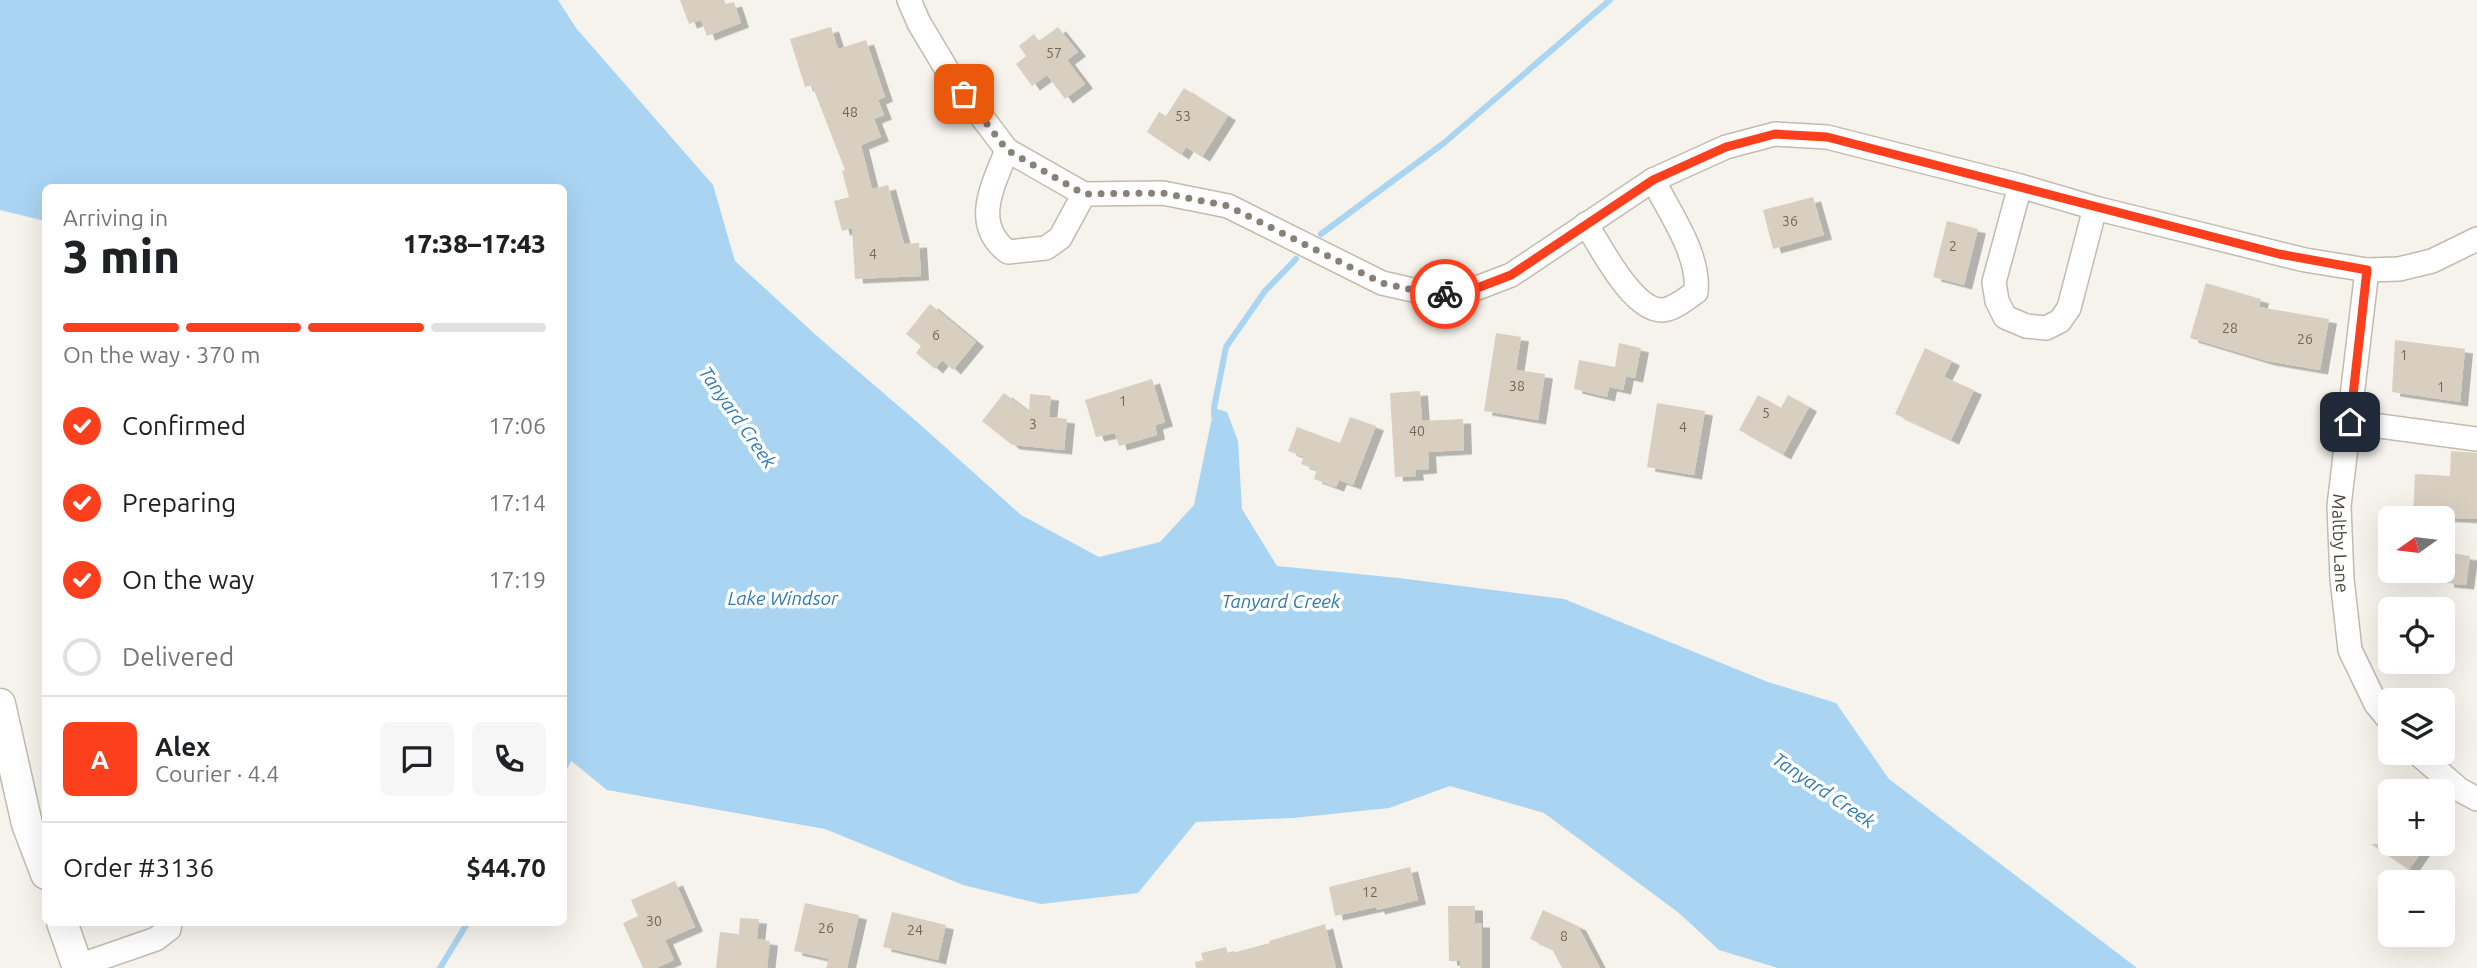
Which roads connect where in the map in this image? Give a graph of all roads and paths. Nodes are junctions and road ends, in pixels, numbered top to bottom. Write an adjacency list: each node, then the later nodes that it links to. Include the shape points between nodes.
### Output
1 (909, 0): 2 (street, via 950,75)
2 (1007, 150): 5 (street); 5 (street, via 987,202 987,218 996,243 1008,252 1046,248 1060,238)
3 (1653, 180): 4 (street, via 1726,147 1775,134 1827,137); 7 (street); 7 (street, via 1694,260 1698,277 1696,292 1680,303 1664,310 1647,307 1635,298)
4 (2020, 186): 6 (street); 6 (street, via 1994,282 2005,317 2026,326 2046,328 2060,321 2069,308)
5 (1084, 194): 7 (street, via 1163,193 1228,206 1382,283 1435,295 1472,290 1511,275)
6 (2095, 208): 9 (street, via 2305,260)
7 (1586, 224)
8 (2477, 239): 9 (street, via 2432,261)
9 (2367, 270): 10 (street, Maltby Lane)
10 (2350, 422): 11 (street); 13 (street, Maltby Lane, via 2339,506 2342,579 2350,650)
11 (2477, 439)
12 (0, 704): 16 (street, via 27,824)
13 (2378, 706)
14 (2431, 765): 15 (street)
15 (2477, 799)
16 (42, 863)
17 (63, 926): 19 (street)
18 (169, 926): 19 (street, via 156,939)
19 (78, 967)

